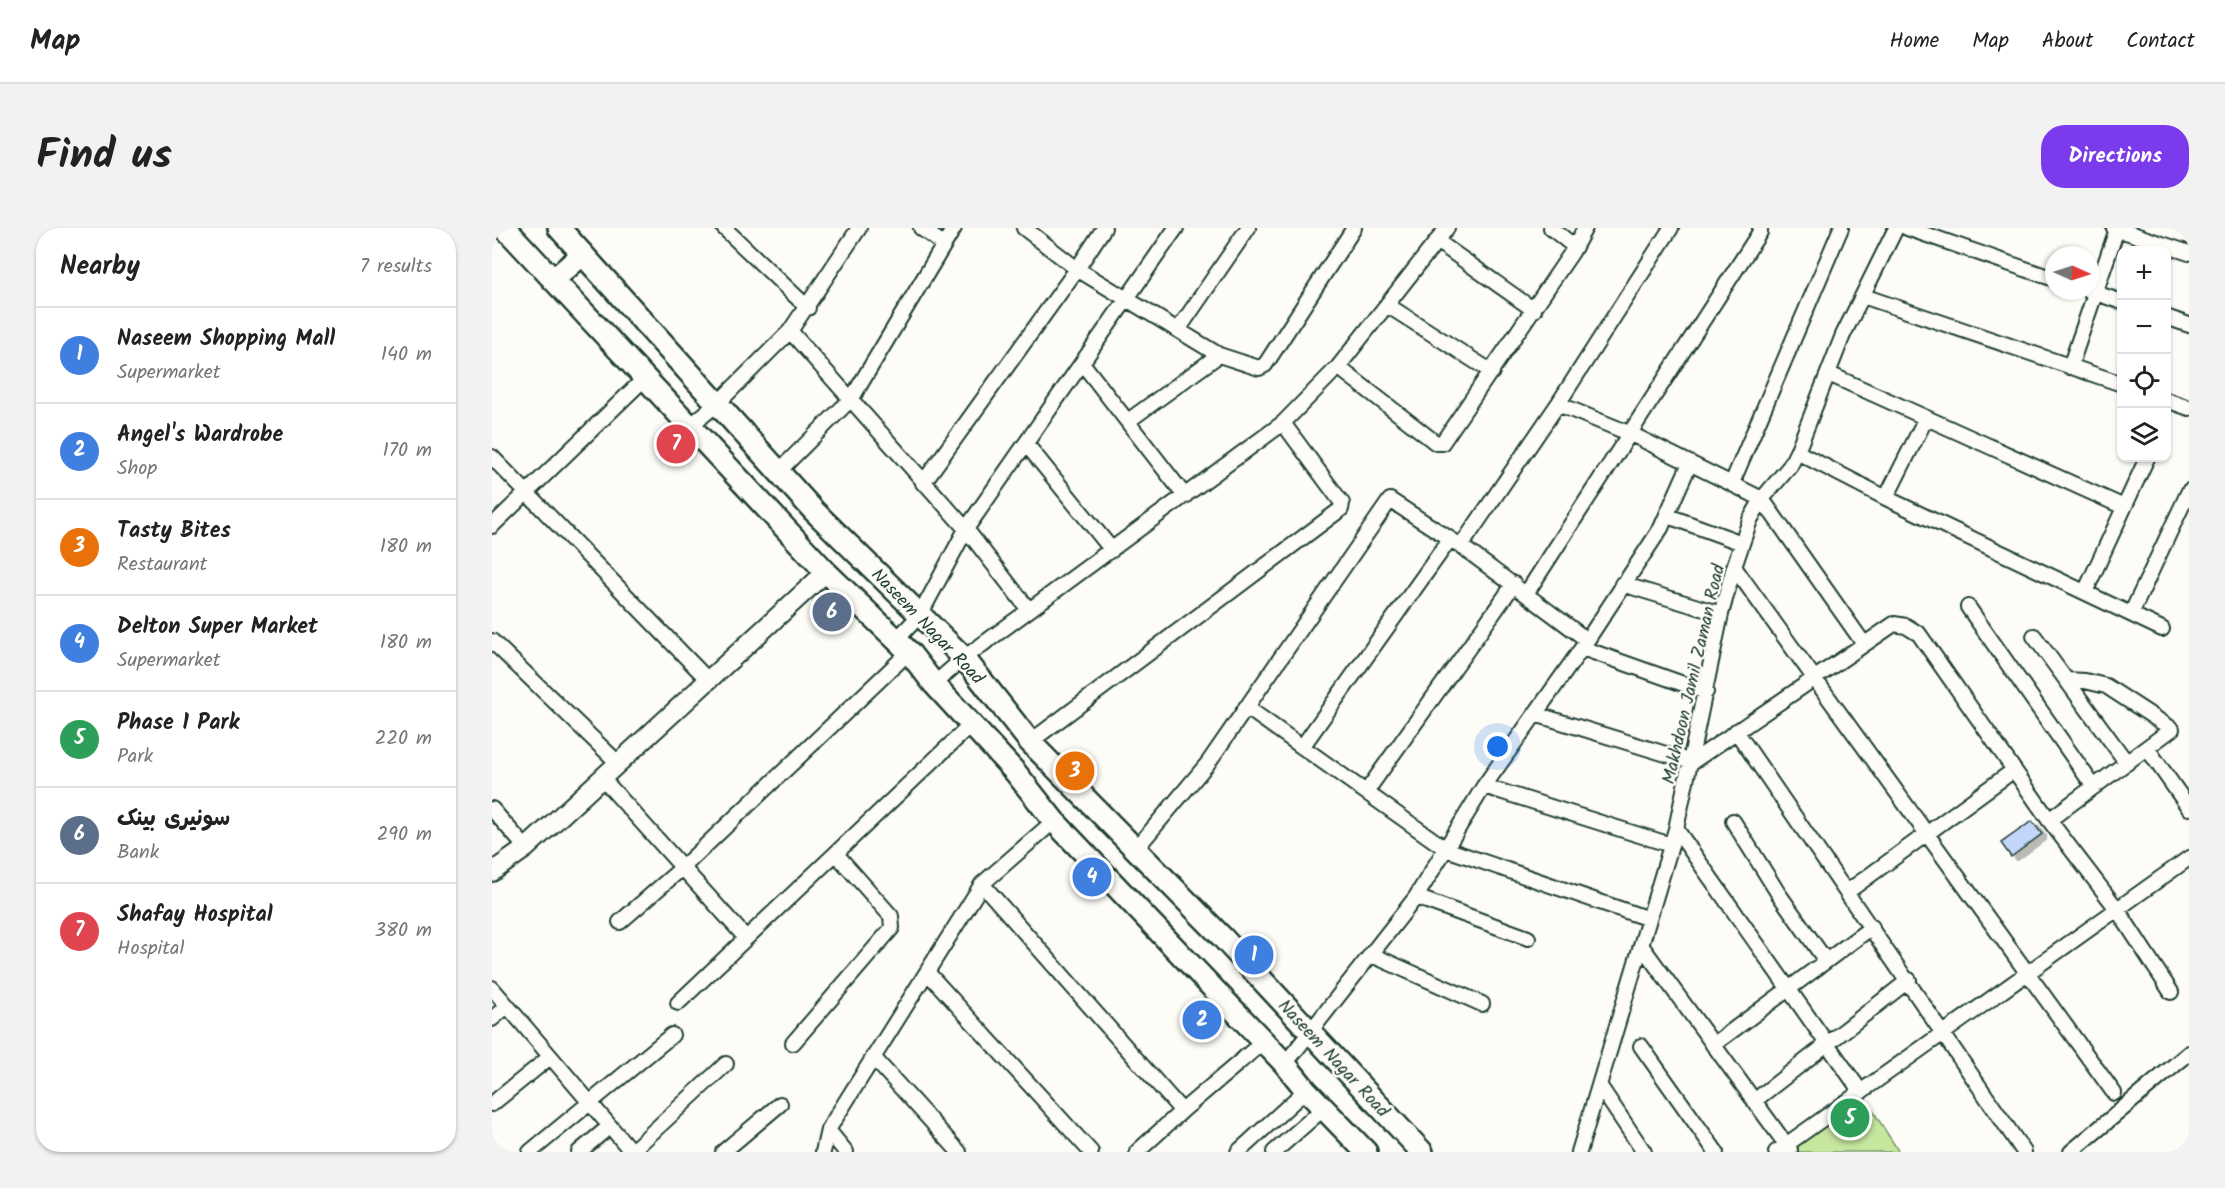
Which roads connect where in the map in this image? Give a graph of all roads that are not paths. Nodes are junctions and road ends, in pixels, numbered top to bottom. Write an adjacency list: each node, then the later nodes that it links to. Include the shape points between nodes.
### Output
1 (505, 228): 29 (main road, Naseem Nagar Road)
2 (559, 228): 25 (main road, Naseem Nagar Road)
3 (723, 228): 36 (street)
4 (921, 228): 22 (street)
5 (954, 228): 22 (street)
6 (1024, 228): 26 (street)
7 (1104, 228): 26 (street)
8 (1176, 228): 32 (street)
9 (1248, 228): 40 (street)
10 (1354, 228): 42 (street, via 1264,365 1260,368)
11 (1447, 228): 21 (street)
12 (1551, 228): 23 (street)
13 (1585, 228): 23 (street)
14 (1671, 228): 53 (street)
15 (1760, 228): 59 (street)
16 (1840, 228): 67 (street)
17 (1896, 228): 31 (street, Makhdoon Jamil Zaman Road)
18 (1907, 228): 28 (street)
19 (2116, 228): 24 (street); 27 (street)
20 (853, 231): 36 (street)
21 (1437, 241): 35 (street); 37 (street)
22 (943, 244): 50 (street)
23 (1575, 247): 37 (street)
24 (2189, 253)
25 (582, 254): 29 (main road); 52 (main road, Naseem Nagar Road)
26 (1077, 269): 32 (street); 66 (street)
27 (2099, 273)
28 (2045, 276)
29 (553, 280): 48 (main road, Naseem Nagar Road)
30 (2099, 294): 34 (street)
31 (1863, 296): 45 (street); 47 (street, Makhdoon Jamil Zaman Road)
32 (1128, 300): 40 (street); 43 (street)
33 (2090, 300): 45 (street)
34 (2117, 301)
35 (1387, 305): 44 (street); 46 (street)
36 (808, 308): 41 (street)
37 (1534, 310): 46 (street)
38 (2171, 319): 39 (street)
39 (2189, 325)
40 (1178, 330): 42 (street)
41 (790, 332): 50 (street); 52 (street)
42 (1219, 355): 56 (street)
43 (1083, 364): 56 (street); 60 (street)
44 (1338, 367): 46 (street, via 1436,443 1447,439); 57 (street)
45 (2070, 367): 49 (street)
46 (1492, 372)
47 (1829, 374): 55 (street); 61 (street, Makhdoon Jamil Zaman Road)
48 (644, 379): 58 (main road, Naseem Nagar Road); 69 (street)
49 (2117, 383)
50 (852, 398): 65 (street); 66 (street)
51 (2171, 402): 54 (street)
52 (718, 403): 58 (street); 65 (main road, Naseem Nagar Road)
53 (1558, 404): 59 (street); 77 (street)
54 (2189, 408)
55 (1926, 418): 71 (street); 73 (street)
56 (1128, 421): 70 (street)
57 (1283, 423): 70 (street); 107 (street, via 1342,503 1341,509)
58 (689, 428): 81 (main road, Naseem Nagar Road)
59 (1631, 434): 64 (street); 85 (street)
60 (1027, 445): 76 (street); 79 (street)
61 (1797, 452): 71 (street); 72 (street, Makhdoon Jamil Zaman Road)
62 (492, 457): 69 (street)
63 (2145, 462): 73 (street)
64 (1690, 463): 67 (street); 74 (street)
65 (779, 471): 90 (main road, Naseem Nagar Road)
66 (922, 483): 76 (street)
67 (1732, 483): 72 (street)
68 (2189, 491): 89 (street)
69 (526, 493): 75 (street); 99 (street)
70 (1185, 496): 79 (street)
71 (1886, 498): 84 (street)
72 (1762, 499): 78 (street, Makhdoon Jamil Zaman Road); 95 (street)
73 (2124, 507): 84 (street)
74 (1668, 516): 78 (street); 83 (street)
75 (492, 526)
76 (966, 529): 87 (street); 90 (street)
77 (1456, 542): 82 (street); 103 (street, via 1390,500); 108 (street)
78 (1742, 543): 80 (street, Makhdoon Jamil Zaman Road)
79 (1112, 549): 87 (street)
80 (1734, 567): 88 (street, Makhdoon Jamil Zaman Road); 98 (street)
81 (826, 572): 96 (main road, Naseem Nagar Road); 99 (street)
82 (1514, 584): 85 (street); 117 (street)
83 (1622, 584): 88 (street); 94 (street)
84 (2085, 592): 89 (street)
85 (1526, 594): 94 (street)
86 (1968, 607): 116 (street)
87 (1029, 610): 97 (street)
88 (1721, 614): 102 (street, Makhdoon Jamil Zaman Road)
89 (2131, 614): 91 (street)
90 (920, 615): 96 (street); 97 (main road, Naseem Nagar Road)
91 (2162, 629)
92 (2034, 636): 100 (street)
93 (492, 641): 111 (street)
94 (1584, 644): 102 (street); 104 (street)
95 (1864, 644): 98 (street); 113 (street, via 1894,624 1919,634)
96 (903, 645): 101 (main road, Naseem Nagar Road); 131 (street)
97 (964, 658): 101 (street); 107 (main road, Naseem Nagar Road)
98 (1814, 677): 106 (street); 124 (street)
99 (708, 680): 111 (street)
100 (2066, 680): 109 (street, via 2106,686 2172,728); 112 (street)
101 (934, 684): 105 (main road, Naseem Nagar Road)
102 (1706, 692): 110 (street, Makhdoon Jamil Zaman Road)
103 (1246, 707): 108 (street); 128 (street, via 1208,763)
104 (1535, 714): 110 (street); 115 (street)
105 (971, 725): 121 (main road, Naseem Nagar Road); 129 (street)
106 (1736, 731): 110 (street); 134 (street)
107 (1030, 742): 128 (main road, Naseem Nagar Road)
108 (1302, 747): 117 (street)
109 (2147, 748): 112 (street); 118 (street)
110 (1692, 762): 123 (street, Makhdoon Jamil Zaman Road)
111 (618, 763): 114 (street)
112 (2127, 763): 116 (street)
113 (2014, 770): 120 (street); 124 (street)
114 (602, 778): 126 (street); 131 (street)
115 (1484, 786): 125 (street); 127 (street)
116 (2094, 787): 120 (street)
117 (1366, 792): 127 (street)
118 (2189, 808)
119 (492, 809): 126 (street)
120 (2049, 820): 136 (street)
121 (1054, 821): 133 (street); 158 (main road, Naseem Nagar Road)
122 (1733, 821): 144 (street)
123 (1676, 829): 125 (street, Makhdoon Jamil Zaman Road); 149 (street)
124 (1926, 833): 134 (street); 146 (street)
125 (1671, 844): 137 (street, Makhdoon Jamil Zaman Road)
126 (526, 848): 132 (street)
127 (1446, 849): 135 (street); 137 (street)
128 (1135, 850): 157 (main road, Naseem Nagar Road, via 1222,937)
129 (837, 855): 140 (street); 159 (street, via 891,916 892,928)
130 (2186, 866): 136 (street)
131 (682, 868): 138 (street); 140 (street)
132 (492, 872)
133 (982, 884): 145 (street); 177 (street)
134 (1847, 892): 139 (street)
135 (1416, 897): 141 (street); 143 (street)
136 (2117, 909): 146 (street); 150 (street)
137 (1648, 919): 142 (street, Makhdoon Jamil Zaman Road)
138 (620, 922)
139 (1872, 927): 144 (street); 147 (street)
140 (746, 938): 151 (street)
141 (1528, 938)
142 (1641, 945): 160 (street); 168 (street, Makhdoon Jamil Zaman Road)
143 (1372, 955): 152 (street); 157 (street)
144 (1826, 961): 149 (street)
145 (927, 972): 165 (street); 188 (street)
146 (2028, 973): 155 (street); 171 (street)
147 (1909, 980): 155 (street); 161 (street)
148 (492, 988): 153 (street)
149 (1788, 988): 160 (street); 161 (street)
150 (2170, 992)
151 (678, 1004)
152 (1482, 1004)
153 (507, 1006): 154 (street); 164 (street)
154 (492, 1019)
155 (1945, 1032): 170 (street); 197 (street)
156 (672, 1035): 173 (street)
157 (1310, 1035): 167 (street); 193 (main road, Naseem Nagar Road)
158 (1263, 1042): 167 (main road, Naseem Nagar Road); 177 (street)
159 (793, 1043)
160 (1713, 1045): 172 (street)
161 (1828, 1045): 170 (street); 172 (street)
162 (1641, 1046): 196 (street)
163 (2189, 1053): 198 (street)
164 (550, 1057): 173 (street); 174 (street)
165 (873, 1058): 179 (street); 187 (street)
166 (726, 1064): 183 (street)
167 (1285, 1064): 169 (main road, Naseem Nagar Road)
168 (1599, 1085): 194 (street, Makhdoon Jamil Zaman Road); 195 (street)
169 (1306, 1090): 176 (main road, Naseem Nagar Road); 190 (street)
170 (1861, 1092): 180 (street)
171 (2114, 1093)
172 (1754, 1101): 180 (street)
173 (589, 1103): 178 (street); 181 (street)
174 (492, 1104)
175 (780, 1104): 184 (street)
176 (1324, 1108): 191 (street); 192 (main road, Naseem Nagar Road)
177 (1182, 1111): 189 (street)
178 (610, 1126): 182 (street); 183 (street)
179 (828, 1130): 185 (street); 186 (street)
180 (1784, 1150)
181 (530, 1152)
182 (579, 1152)
183 (632, 1152)
184 (723, 1152)
185 (823, 1152)
186 (846, 1152)
187 (959, 1152)
188 (1091, 1152)
189 (1137, 1152)
190 (1238, 1152)
191 (1274, 1152)
192 (1366, 1152)
193 (1422, 1152)
194 (1579, 1152)
195 (1644, 1152)
196 (1716, 1152)
197 (2024, 1152)
198 (2071, 1152)

